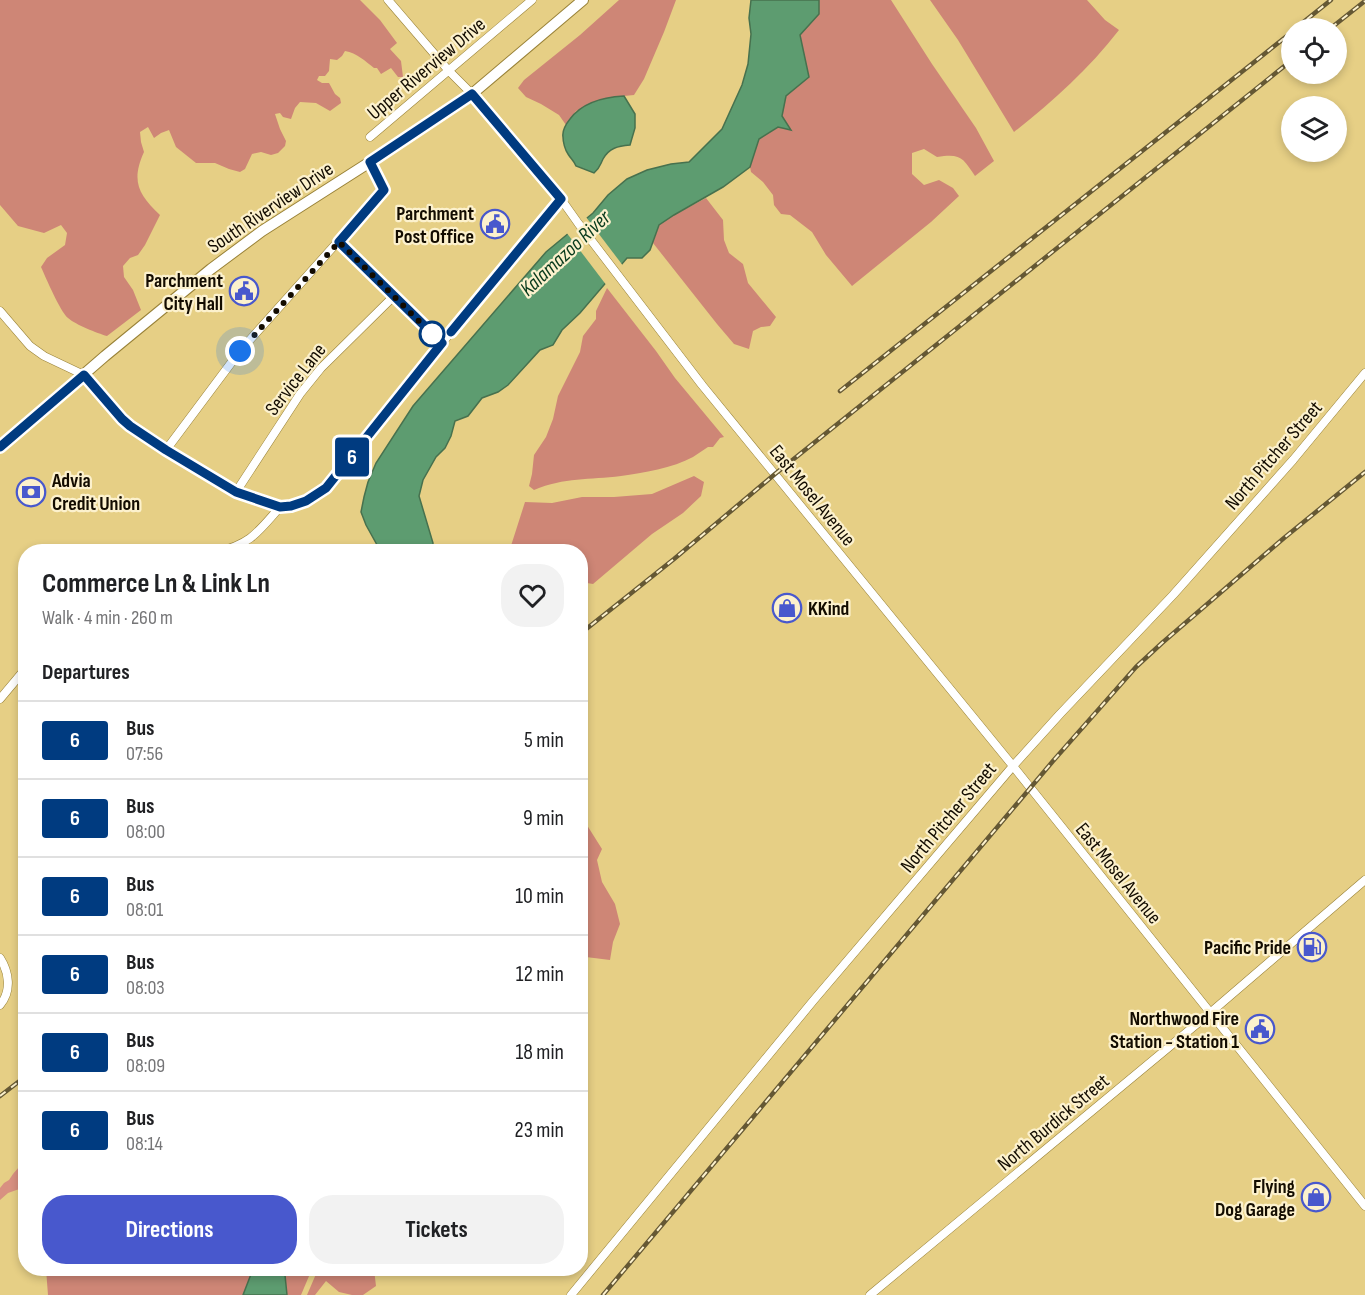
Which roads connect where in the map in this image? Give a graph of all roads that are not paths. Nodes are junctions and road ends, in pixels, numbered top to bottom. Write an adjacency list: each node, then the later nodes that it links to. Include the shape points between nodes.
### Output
1 (388, 0): 4 (street, East Mosel Avenue)
2 (532, 0): 4 (street, Upper Riverview Drive)
3 (583, 0): 5 (street, South Riverview Drive)
4 (449, 71): 5 (street, East Mosel Avenue); 6 (street, Upper Riverview Drive)
5 (472, 94): 7 (street, South Riverview Drive); 8 (street, East Mosel Avenue)
6 (370, 137)
7 (370, 162): 9 (street, via 384,190); 14 (street, South Riverview Drive, via 236,250)
8 (561, 199): 12 (street); 22 (street, East Mosel Avenue, via 702,386)
9 (339, 242): 10 (street); 16 (street, via 240,351)
10 (394, 296): 12 (street); 17 (street, Service Lane, via 300,394)
11 (0, 311): 14 (street, via 30,346)
12 (442, 343): 18 (street, via 326,488 306,501)
13 (1365, 373): 22 (street, North Pitcher Street, via 1173,595)
14 (84, 375): 15 (street, South Riverview Drive); 16 (street, via 122,419)
15 (0, 447)
16 (166, 450): 17 (street)
17 (236, 492): 18 (street)
18 (280, 507): 19 (street)
19 (242, 544)
20 (18, 678): 21 (street)
21 (0, 699)
22 (1013, 766): 26 (street, East Mosel Avenue); 28 (street, North Pitcher Street)
23 (1365, 880): 26 (street, North Burdick Street)
24 (0, 958): 25 (street, via 8,980)
25 (0, 1005)
26 (1210, 1013): 27 (street, East Mosel Avenue); 31 (street, North Burdick Street)
27 (1365, 1206)
28 (588, 1274)
29 (587, 1276): 30 (street, North Pitcher Street)
30 (571, 1295)
31 (870, 1295)

